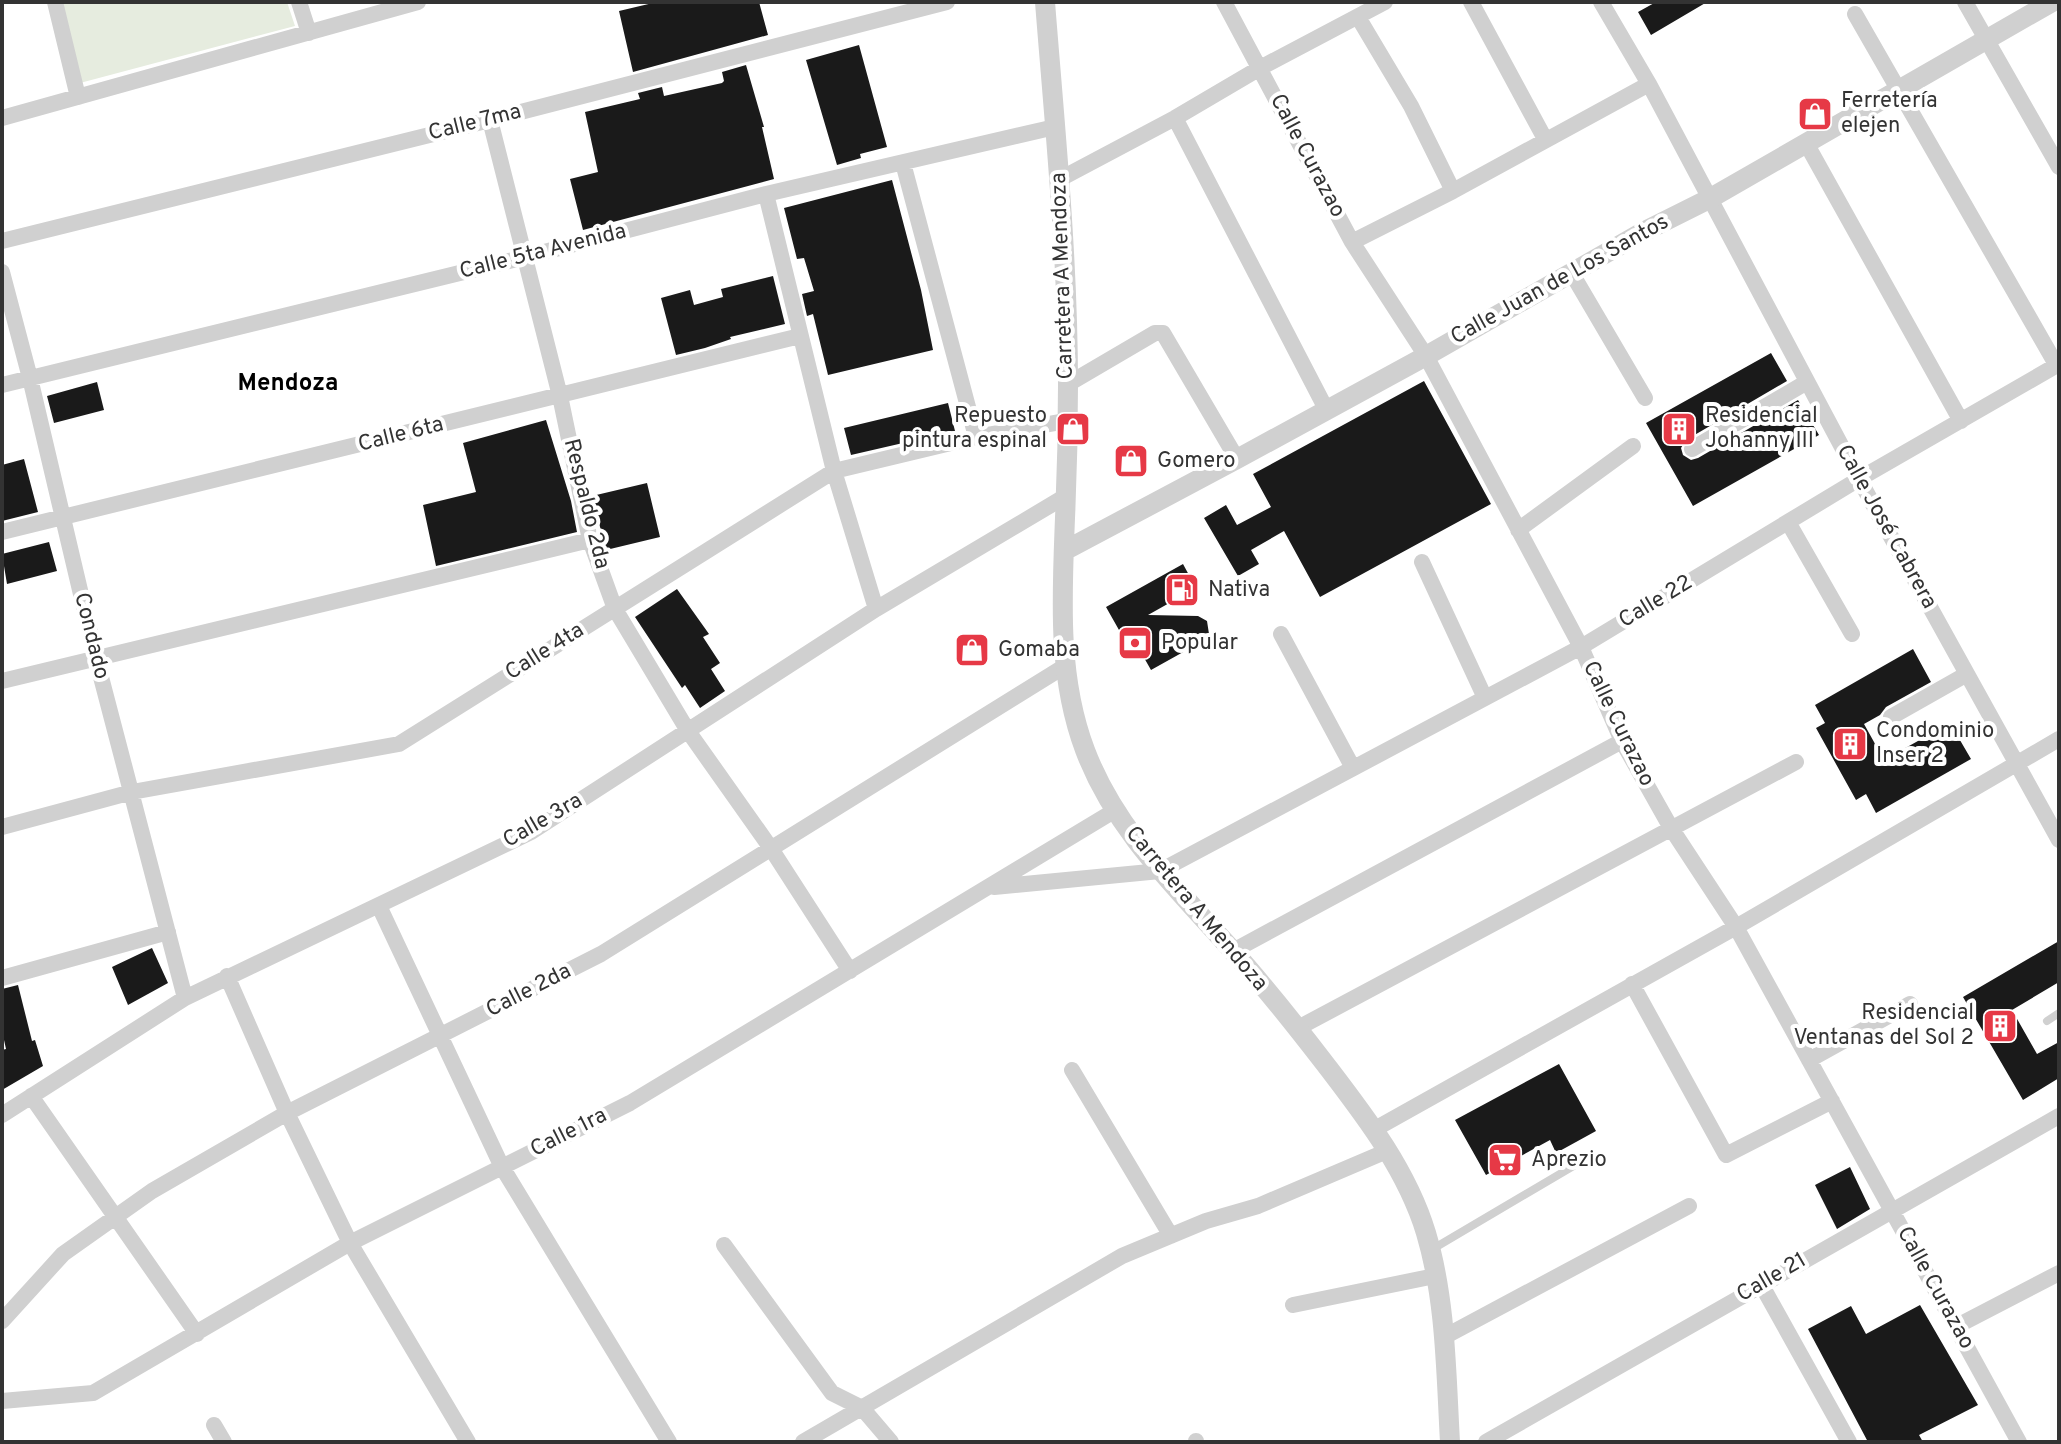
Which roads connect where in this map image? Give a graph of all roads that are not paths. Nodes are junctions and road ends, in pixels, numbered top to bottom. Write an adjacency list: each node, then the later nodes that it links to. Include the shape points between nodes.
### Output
1 (55, 2): 19 (street)
2 (299, 2): 14 (street)
3 (418, 2): 14 (street)
4 (947, 2): 22 (street, Calle 7ma)
5 (1045, 2): 23 (street, Carretera A Mendoza)
6 (1224, 2): 16 (street, Calle Curazao)
7 (1385, 2): 12 (street)
8 (1471, 2): 24 (street)
9 (1601, 2): 17 (street, Calle José Cabrera)
10 (1965, 2): 15 (street)
11 (2052, 2): 15 (street, Calle Juan de Los Santos)
12 (1363, 10): 16 (street); 29 (street)
13 (1855, 14): 18 (street)
14 (309, 33): 19 (street)
15 (1986, 38): 18 (street, Calle Juan de Los Santos); 27 (street)
16 (1260, 68): 21 (street); 33 (street, Calle Curazao)
17 (1649, 84): 24 (street); 31 (street, Calle José Cabrera)
18 (1899, 89): 25 (street, Calle Juan de Los Santos); 39 (street)
19 (78, 97): 20 (street)
20 (2, 118)
21 (1175, 118): 28 (street); 46 (street)
22 (490, 120): 32 (street, Calle 7ma); 34 (street, Respaldo 2da)
23 (1055, 127): 26 (street, Calle 5ta Avenida); 28 (street, Carretera A Mendoza)
24 (1545, 139): 29 (street)
25 (1806, 143): 31 (street, Calle Juan de Los Santos); 48 (street)
26 (903, 163): 30 (street, Calle 5ta Avenida); 49 (street)
27 (2059, 167)
28 (1060, 179): 42 (street, Carretera A Mendoza)
29 (1453, 191): 33 (street)
30 (766, 194): 34 (street, Calle 5ta Avenida); 37 (street)
31 (1709, 199): 36 (street, Calle Juan de Los Santos); 41 (street, Calle José Cabrera)
32 (2, 241)
33 (1352, 242): 38 (street, Calle Curazao)
34 (525, 257): 40 (street, Calle 5ta Avenida); 44 (street, Respaldo 2da)
35 (2, 272): 40 (street, Condado)
36 (1571, 272): 38 (street, Calle Juan de Los Santos); 45 (street)
37 (800, 336): 44 (street, Calle 6ta); 53 (street)
38 (1426, 356): 46 (street, Calle Juan de Los Santos); 58 (street, Calle Curazao)
39 (2058, 365): 48 (street, Calle 22)
40 (30, 378): 43 (street, Calle 5ta Avenida); 56 (street, Condado)
41 (1807, 382): 51 (street); 54 (street, Calle José Cabrera)
42 (1068, 384): 47 (street, Carretera A Mendoza); 52 (street, via 1163,333)
43 (2, 385)
44 (560, 396): 56 (street, Calle 6ta); 60 (street, Respaldo 2da)
45 (1645, 398)
46 (1326, 409): 52 (street, Calle Juan de Los Santos)
47 (1066, 421): 49 (street, Calle 4ta); 55 (street, Carretera A Mendoza)
48 (1961, 421): 54 (street, Calle 22)
49 (976, 437): 53 (street, Calle 4ta)
50 (1633, 446): 58 (street)
51 (1692, 449)
52 (1237, 459): 61 (street, Calle Juan de Los Santos)
53 (834, 471): 63 (street, Calle 4ta); 64 (street)
54 (1859, 479): 57 (street, Calle 22); 70 (street, Calle José Cabrera)
55 (1066, 496): 61 (street, Carretera A Mendoza); 64 (street, Calle 3ra)
56 (64, 518): 59 (street, Calle 6ta); 68 (street, Condado)
57 (1788, 522): 66 (street); 67 (street, Calle 22)
58 (1518, 530): 67 (street, Calle Curazao)
59 (2, 532)
60 (590, 540): 63 (street, Respaldo 2da); 68 (street)
61 (1064, 551): 69 (street, Carretera A Mendoza)
62 (1422, 562): 72 (street)
63 (615, 609): 74 (street, Respaldo 2da); 80 (street, Calle 4ta, via 399,744)
64 (876, 609): 74 (street, Calle 3ra)
65 (1281, 634): 79 (street)
66 (1852, 634)
67 (1581, 647): 72 (street, Calle 22); 76 (street, Calle Curazao)
68 (96, 658): 71 (street); 80 (street, Condado)
69 (1065, 666): 81 (street, Carretera A Mendoza, via 1076,725); 85 (street, Calle 2da)
70 (1967, 674): 73 (street); 78 (street, Calle José Cabrera)
71 (2, 681)
72 (1485, 698): 79 (street, Calle 22)
73 (1891, 717)
74 (688, 731): 85 (street, Respaldo 2da); 88 (street, Calle 3ra, via 531,832)
75 (2059, 739): 78 (street)
76 (1622, 741): 83 (street, Calle Curazao); 91 (street)
77 (1796, 762): 83 (street)
78 (2016, 762): 84 (street, Calle José Cabrera); 89 (street)
79 (1353, 768): 86 (street, Calle 22)
80 (132, 792): 82 (street, Calle 4ta); 90 (street, Condado)
81 (1114, 811): 86 (street, Carretera A Mendoza); 87 (street, Calle 1ra)
82 (2, 827)
83 (1671, 828): 89 (street, Calle Curazao); 100 (street)
84 (2059, 840)
85 (770, 847): 92 (street, Respaldo 2da); 101 (street, Calle 2da, via 601,954)
86 (1160, 871): 87 (street); 91 (street, Carretera A Mendoza)
87 (989, 888): 92 (street, Calle 1ra)
88 (379, 906): 93 (street, Calle 3ra); 101 (street)
89 (1736, 927): 95 (street); 102 (street, Calle Curazao)
90 (168, 932): 94 (street); 96 (street, Condado)
91 (1233, 951): 100 (street, Carretera A Mendoza)
92 (850, 971): 112 (street, Calle 1ra, via 630,1103)
93 (227, 976): 96 (street, Calle 3ra); 106 (street)
94 (2, 978)
95 (1632, 984): 105 (street, via 1726,1155); 109 (street)
96 (185, 998): 104 (street, Calle 3ra)
97 (1910, 1004): 102 (street)
98 (2059, 1013): 99 (lane)
99 (2047, 1021)
100 (1298, 1028): 109 (street, Carretera A Mendoza)
101 (442, 1035): 106 (street, Calle 2da); 112 (street)
102 (1809, 1060): 105 (street, Calle Curazao)
103 (1072, 1070): 116 (street)
104 (31, 1096): 107 (street, Calle 3ra); 115 (street)
105 (1832, 1101): 114 (street, Calle Curazao)
106 (287, 1113): 115 (street, Calle 2da); 117 (street)
107 (2, 1115)
108 (2059, 1116): 114 (street, Calle 21)
109 (1375, 1129): 110 (street, Carretera A Mendoza)
110 (1387, 1151): 116 (street); 119 (street, Carretera A Mendoza, via 1419,1215)
111 (1587, 1158): 119 (lane)
112 (502, 1167): 117 (street, Calle 1ra); 133 (street)
113 (1689, 1206): 127 (street)
114 (1891, 1210): 122 (street, Calle 21); 125 (street, Calle Curazao)
115 (114, 1218): 124 (street, Calle 2da, via 63,1254); 126 (street)
116 (1171, 1236): 129 (street, via 1122,1256)
117 (350, 1243): 126 (street, Calle 1ra); 132 (street)
118 (724, 1245): 129 (street, via 832,1393)
119 (1430, 1251): 121 (street, Carretera A Mendoza)
120 (2059, 1273): 125 (street)
121 (1435, 1276): 123 (street); 127 (street, Carretera A Mendoza)
122 (1761, 1284): 137 (street, Calle 21); 138 (street)
123 (1293, 1305)
124 (2, 1321)
125 (1957, 1326): 139 (street, Calle Curazao)
126 (197, 1334): 128 (street, Calle 1ra, via 93,1393)
127 (1444, 1337): 136 (street, Carretera A Mendoza)
128 (2, 1401)
129 (862, 1408): 134 (street); 135 (street)
130 (214, 1425): 131 (street)
131 (224, 1442)
132 (468, 1442)
133 (669, 1442)
134 (803, 1442)
135 (891, 1442)
136 (1450, 1442)
137 (1486, 1442)
138 (1849, 1442)
139 (2019, 1442)

